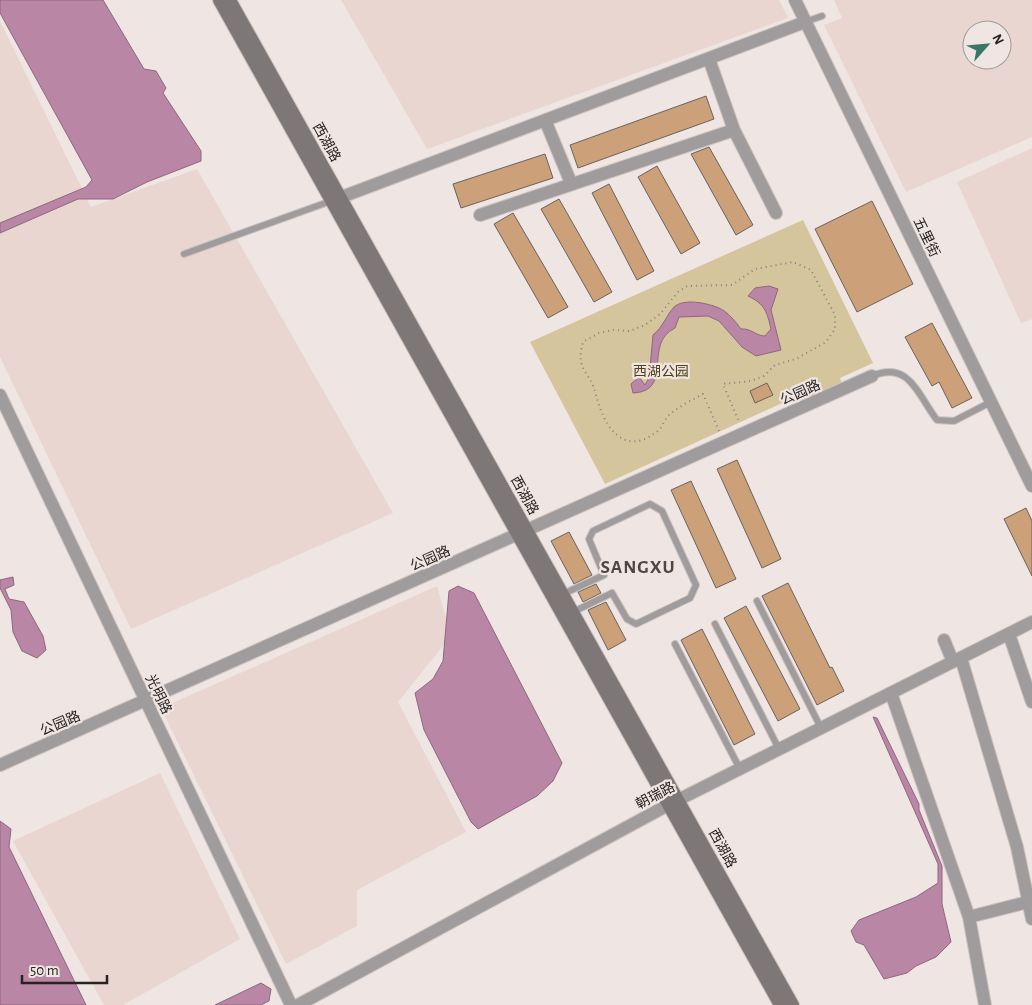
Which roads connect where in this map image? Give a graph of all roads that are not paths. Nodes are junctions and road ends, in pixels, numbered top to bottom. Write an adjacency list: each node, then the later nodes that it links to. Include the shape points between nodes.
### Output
1 (219, 0): 10 (main road, 西湖路)
2 (230, 0): 10 (main road, 西湖路)
3 (795, 0): 5 (street, 五里街)
4 (822, 16): 5 (lane)
5 (806, 22): 6 (street); 16 (street, 五里街)
6 (709, 58): 7 (street); 8 (street)
7 (545, 120): 9 (street); 10 (street)
8 (734, 130): 9 (street); 11 (street)
9 (571, 183): 12 (street)
10 (336, 200): 13 (lane); 18 (main road, 西湖路)
11 (776, 213)
12 (480, 215)
13 (184, 254)
14 (872, 376): 16 (lane, via 883,371 901,374 915,385 937,420 954,421); 18 (street, 公园路)
15 (0, 395): 29 (street, 光明路)
16 (991, 402): 17 (street, 五里街)
17 (1032, 486)
18 (522, 533): 19 (main road, 西湖路); 29 (street, 公园路); 35 (main road, 西湖路)
19 (563, 594): 21 (main road, 西湖路); 21 (lane, via 604,575 589,539 593,531 650,504 662,511 696,585 690,598 636,624 627,619 612,593)
20 (757, 601): 31 (lane)
21 (573, 612): 35 (main road, 西湖路)
22 (1032, 622): 24 (street, 朝瑞路)
23 (714, 624): 32 (lane)
24 (1008, 634): 27 (street, 朝瑞路); 30 (street)
25 (944, 640): 27 (street)
26 (675, 644): 34 (lane)
27 (957, 660): 28 (street, 朝瑞路); 36 (street, via 1017,846)
28 (891, 693): 31 (street, 朝瑞路); 37 (street)
29 (146, 702): 33 (street, 公园路); 39 (street, 光明路)
30 (1032, 702)
31 (821, 728): 32 (street, 朝瑞路)
32 (779, 749): 34 (street, 朝瑞路)
33 (0, 765)
34 (740, 769): 35 (street, 朝瑞路)
35 (673, 802): 40 (street, 朝瑞路); 41 (main road, 西湖路); 42 (main road, 西湖路)
36 (1031, 901): 37 (street); 38 (street)
37 (969, 917): 43 (street)
38 (1032, 919)
39 (291, 1005)
40 (298, 1005)
41 (780, 1005)
42 (793, 1005)
43 (985, 1005)

